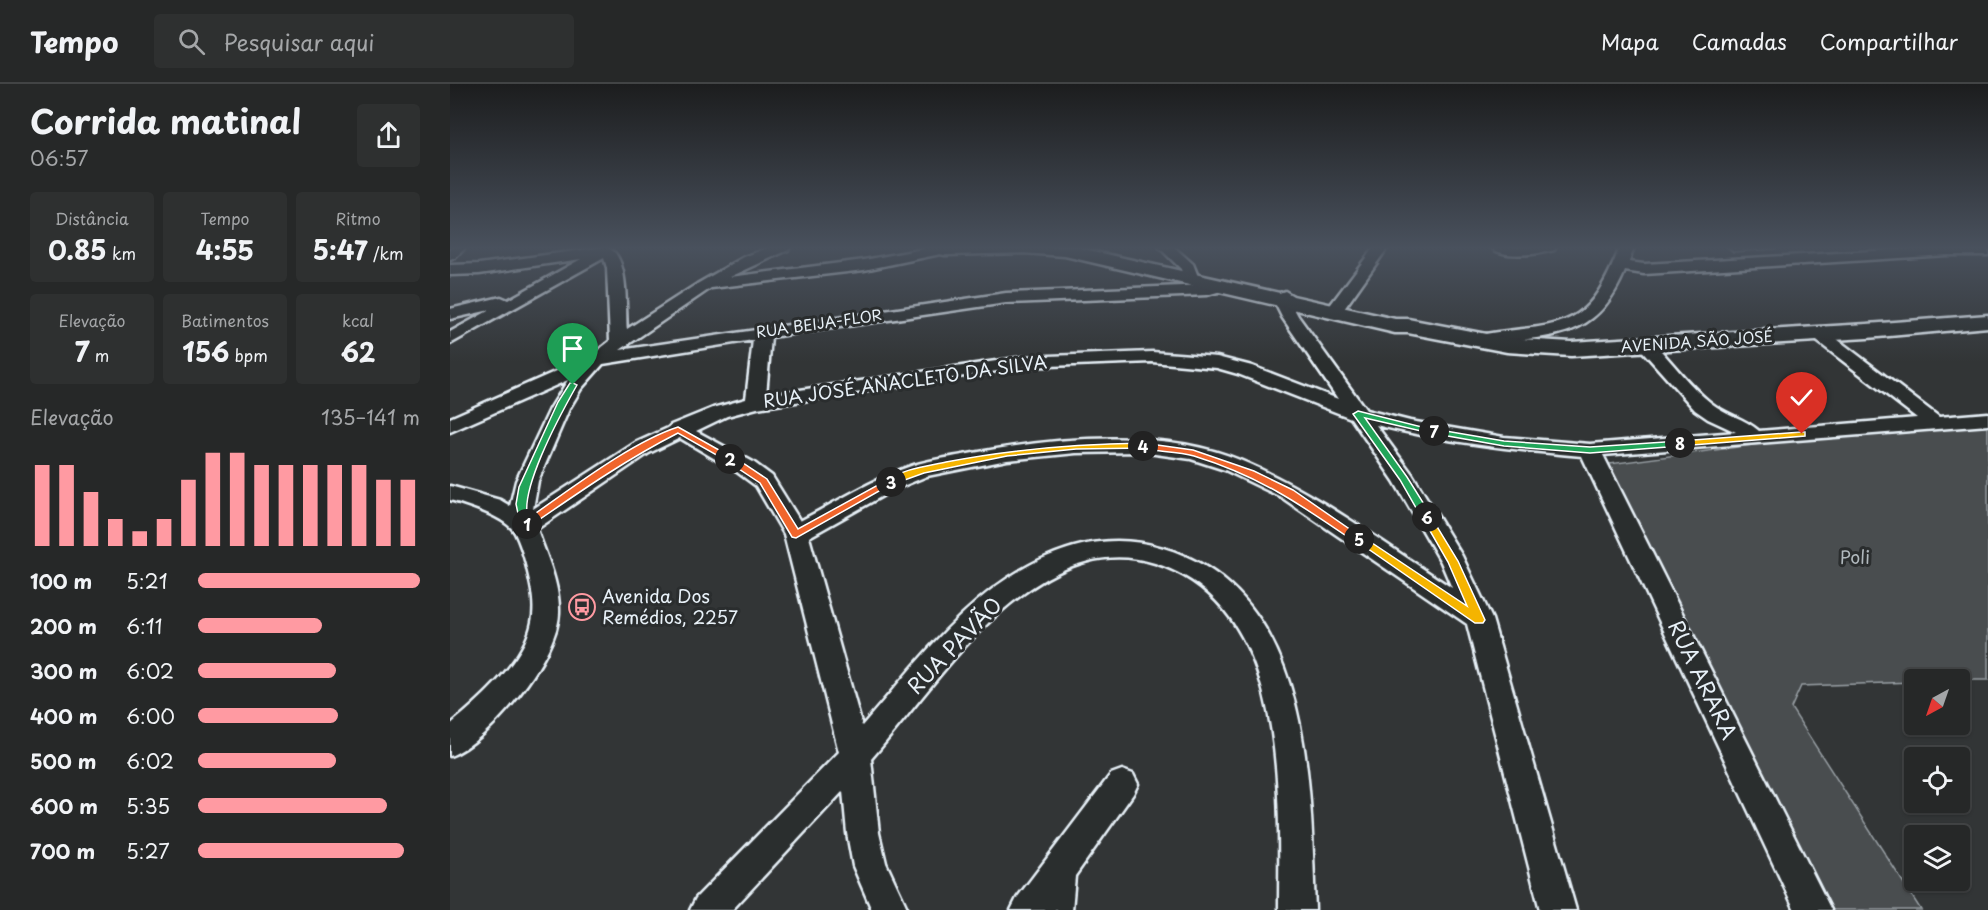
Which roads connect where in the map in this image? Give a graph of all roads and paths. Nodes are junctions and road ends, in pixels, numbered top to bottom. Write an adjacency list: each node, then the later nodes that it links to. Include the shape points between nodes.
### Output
1 (706, 285): 16 (street)
2 (544, 286): 7 (street)
3 (616, 286): 16 (street)
4 (1222, 286): 8 (main road, AVENIDA SÃO JOSÉ); 12 (street, RUA BEIJA-FLOR, via 1206,290 1006,298)
5 (1353, 286): 9 (street)
6 (1610, 286): 15 (street, via 1590,314 1579,322 1556,331)
7 (524, 297): 10 (street); 14 (street)
8 (1288, 303): 9 (main road, AVENIDA SÃO JOSÉ); 22 (street)
9 (1335, 310): 15 (main road, AVENIDA SÃO JOSÉ, via 1395,326)
10 (450, 314)
11 (1988, 321): 13 (main road, AVENIDA SÃO JOSÉ)
12 (763, 333): 18 (street, RUA BEIJA-FLOR); 21 (street)
13 (1819, 334): 17 (main road, AVENIDA SÃO JOSÉ); 24 (street)
14 (450, 339)
15 (1479, 340): 17 (main road, AVENIDA SÃO JOSÉ, via 1543,349)
16 (619, 343): 18 (street)
17 (1647, 346): 27 (street, via 1702,406 1739,424)
18 (596, 360): 19 (street); 20 (street)
19 (530, 390): 20 (street); 25 (street)
20 (568, 393): 30 (street, via 524,487)
21 (754, 402): 22 (street, RUA JOSÉ ANACLETO DA SILVA, via 1023,362 1152,357 1208,361 1245,370); 26 (street, RUA JOSÉ ANACLETO DA SILVA)
22 (1358, 414): 28 (street, RUA JOSÉ ANACLETO DA SILVA, via 1504,443); 32 (street, via 1404,479 1444,547)
23 (1988, 419): 24 (street, RUA JOSÉ ANACLETO DA SILVA)
24 (1935, 423): 27 (street, RUA JOSÉ ANACLETO DA SILVA)
25 (450, 426)
26 (678, 429): 30 (street, RUA JOSÉ ANACLETO DA SILVA, via 602,472); 31 (street, via 764,481)
27 (1755, 438): 28 (street, RUA JOSÉ ANACLETO DA SILVA)
28 (1590, 450): 43 (street, RUA ARARA)
29 (450, 493): 30 (street, via 492,505)
30 (524, 526): 33 (street, via 541,574 547,607 544,628 537,645 502,695)
31 (796, 534): 32 (street, via 885,485 921,470 1007,453 1141,446 1193,453 1260,477 1289,492); 34 (street)
32 (1479, 620): 42 (street)
33 (450, 743)
34 (855, 756): 37 (street, RUA PAVÃO); 38 (street, via 870,866); 41 (street, RUA PAVÃO, via 989,607 1032,576 1060,560 1099,547 1121,547 1164,557 1188,567 1225,595 1254,632 1273,672 1291,744)
35 (1122, 784): 36 (street)
36 (1058, 873): 39 (street); 40 (street)
37 (708, 910)
38 (890, 910)
39 (1029, 910)
40 (1054, 910)
41 (1297, 910)
42 (1558, 910)
43 (1813, 910)

